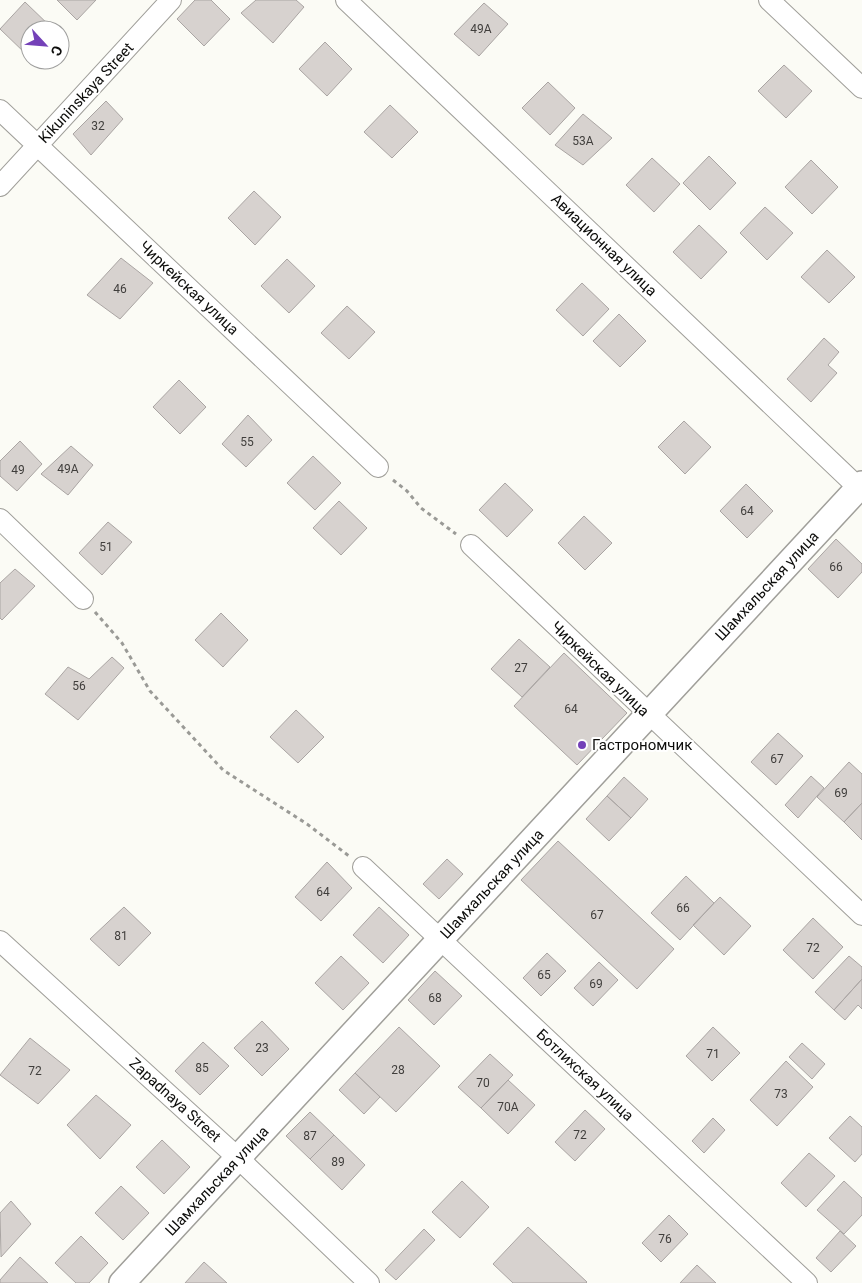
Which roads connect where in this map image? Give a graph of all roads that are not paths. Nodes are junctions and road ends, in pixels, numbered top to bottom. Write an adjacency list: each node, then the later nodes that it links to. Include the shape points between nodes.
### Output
1 (171, 0): 6 (street, Kikuninskaya Street)
2 (346, 0): 9 (street, Авиационная улица)
3 (769, 0): 4 (street)
4 (862, 88)
5 (0, 110): 6 (street, Чиркейская улица)
6 (38, 145): 7 (street, Kikuninskaya Street); 8 (street, Чиркейская улица)
7 (0, 186)
8 (378, 467)
9 (861, 488): 13 (street, Шамхальская улица)
10 (0, 519): 12 (street)
11 (471, 545): 13 (street, Чиркейская улица)
12 (83, 599)
13 (648, 715): 15 (street, Чиркейская улица); 16 (street, Шамхальская улица)
14 (363, 867): 16 (street, Ботлихская улица)
15 (862, 915)
16 (441, 939): 18 (street, Шамхальская улица); 21 (street, Ботлихская улица)
17 (0, 941): 18 (street, Zapadnaya Street)
18 (238, 1158): 19 (street, Шамхальская улица); 20 (street, Zapadnaya Street)
19 (122, 1283)
20 (368, 1283)
21 (807, 1283)

